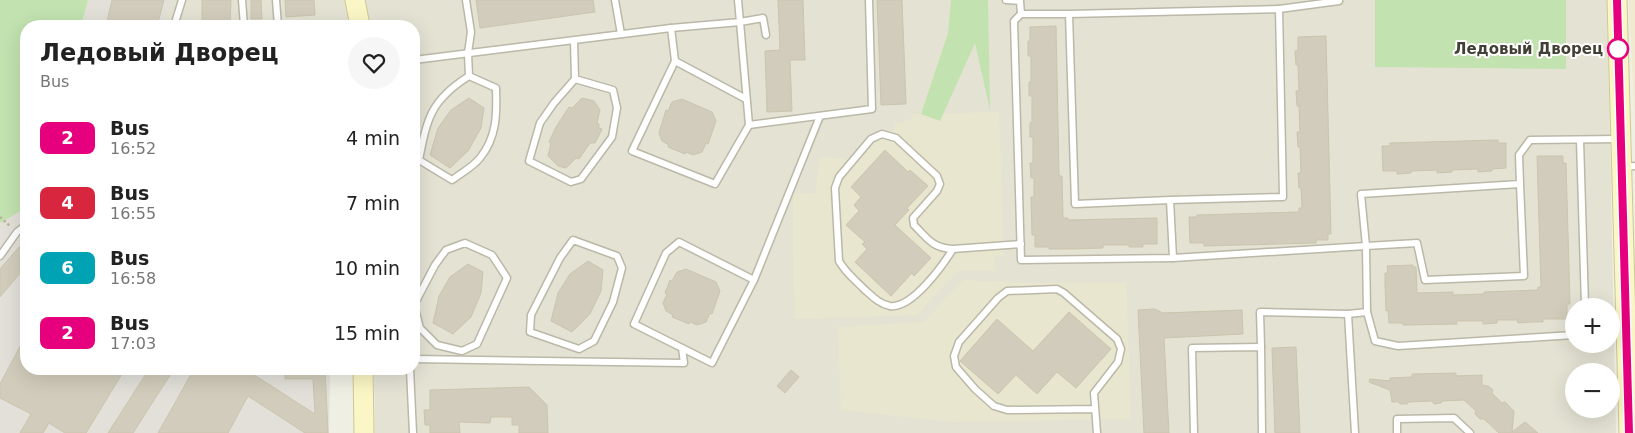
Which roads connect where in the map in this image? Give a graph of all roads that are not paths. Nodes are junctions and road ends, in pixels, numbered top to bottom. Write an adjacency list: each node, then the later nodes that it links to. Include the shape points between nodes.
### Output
1 (182, 0): 15 (lane)
2 (242, 0): 16 (lane)
3 (276, 0): 17 (lane)
4 (356, 0): 18 (street)
5 (466, 0): 24 (lane, via 471,32)
6 (615, 0): 21 (lane)
7 (738, 0): 19 (lane)
8 (869, 0): 30 (lane, via 872,109)
9 (1006, 0): 13 (lane, via 1020,1)
10 (1617, 0): 32 (street)
11 (1339, 1): 12 (lane)
12 (1279, 9): 14 (lane); 38 (lane, via 1284,197)
13 (1021, 14): 14 (lane); 40 (lane, via 1014,21)
14 (1070, 14): 38 (lane, via 1075,204)
15 (176, 20)
16 (244, 20)
17 (278, 20)
18 (354, 20)
19 (740, 22): 20 (lane); 22 (lane, via 763,18); 29 (lane)
20 (672, 28): 21 (lane); 26 (lane)
21 (621, 34): 23 (lane)
22 (766, 35)
23 (574, 41): 24 (lane); 28 (lane)
24 (468, 54): 25 (lane); 27 (lane)
25 (420, 59)
26 (675, 61): 29 (lane); 31 (lane, via 632,151 715,184)
27 (469, 76): 34 (lane, via 451,87 434,105 425,127); 35 (lane, via 496,88 497,111 492,139 479,159 452,180)
28 (575, 79): 28 (lane, via 613,90 617,108 612,137 581,179 571,182 529,162 540,123)
29 (746, 99): 31 (lane)
30 (820, 116): 31 (lane); 45 (lane)
31 (749, 126)
32 (1621, 139): 33 (lane); 36 (street)
33 (1580, 140): 37 (lane, via 1530,140 1519,155); 47 (lane)
34 (420, 154)
35 (420, 161)
36 (1628, 166): 50 (street, via 1627,269)
37 (1520, 184): 41 (lane, via 1362,194); 41 (lane, via 1524,276 1425,280 1417,244)
38 (1170, 200): 44 (lane)
39 (20, 230): 43 (lane)
40 (1021, 244): 42 (lane); 44 (lane, via 1021,260)
41 (1366, 246): 44 (lane); 48 (lane)
42 (953, 249): 42 (lane, via 934,245 914,225 913,218 937,191 940,184 937,176 896,138 882,134 871,139 838,177 834,188 839,261 844,270 877,301 890,306 899,305 911,299 944,264)
43 (0, 256)
44 (1173, 258)
45 (754, 280): 55 (lane, via 712,363); 55 (lane, via 679,242 666,253 634,324)
46 (420, 294): 57 (lane, via 446,250 465,243 492,255 507,278 477,344)
47 (1584, 298)
48 (1367, 312): 49 (lane); 52 (lane, via 1375,341 1398,346)
49 (1348, 314): 54 (lane, via 1260,312); 69 (lane)
50 (1620, 325)
51 (420, 328): 57 (lane, via 438,345)
52 (1565, 336)
53 (1620, 343): 72 (street)
54 (1261, 347): 67 (lane, via 1192,348); 68 (lane)
55 (682, 348): 60 (lane, via 684,363)
56 (579, 349): 56 (lane, via 594,341 613,302 622,268 617,256 573,240 531,314 530,332); 60 (lane)
57 (462, 351): 59 (lane)
58 (420, 358): 59 (lane)
59 (458, 359): 60 (lane)
60 (578, 362)
61 (363, 375): 64 (street)
62 (410, 375): 65 (lane)
63 (1095, 409): 63 (lane, via 1007,410 994,406 956,367 954,356 959,342 1007,291 1064,292 1117,339 1121,349 1118,362 1094,393); 66 (lane)
64 (364, 433)
65 (413, 433)
66 (1097, 433)
67 (1194, 433)
68 (1262, 433)
69 (1355, 433)
70 (1397, 433): 71 (lane, via 1397,419 1454,418)
71 (1470, 433)
72 (1629, 433)

